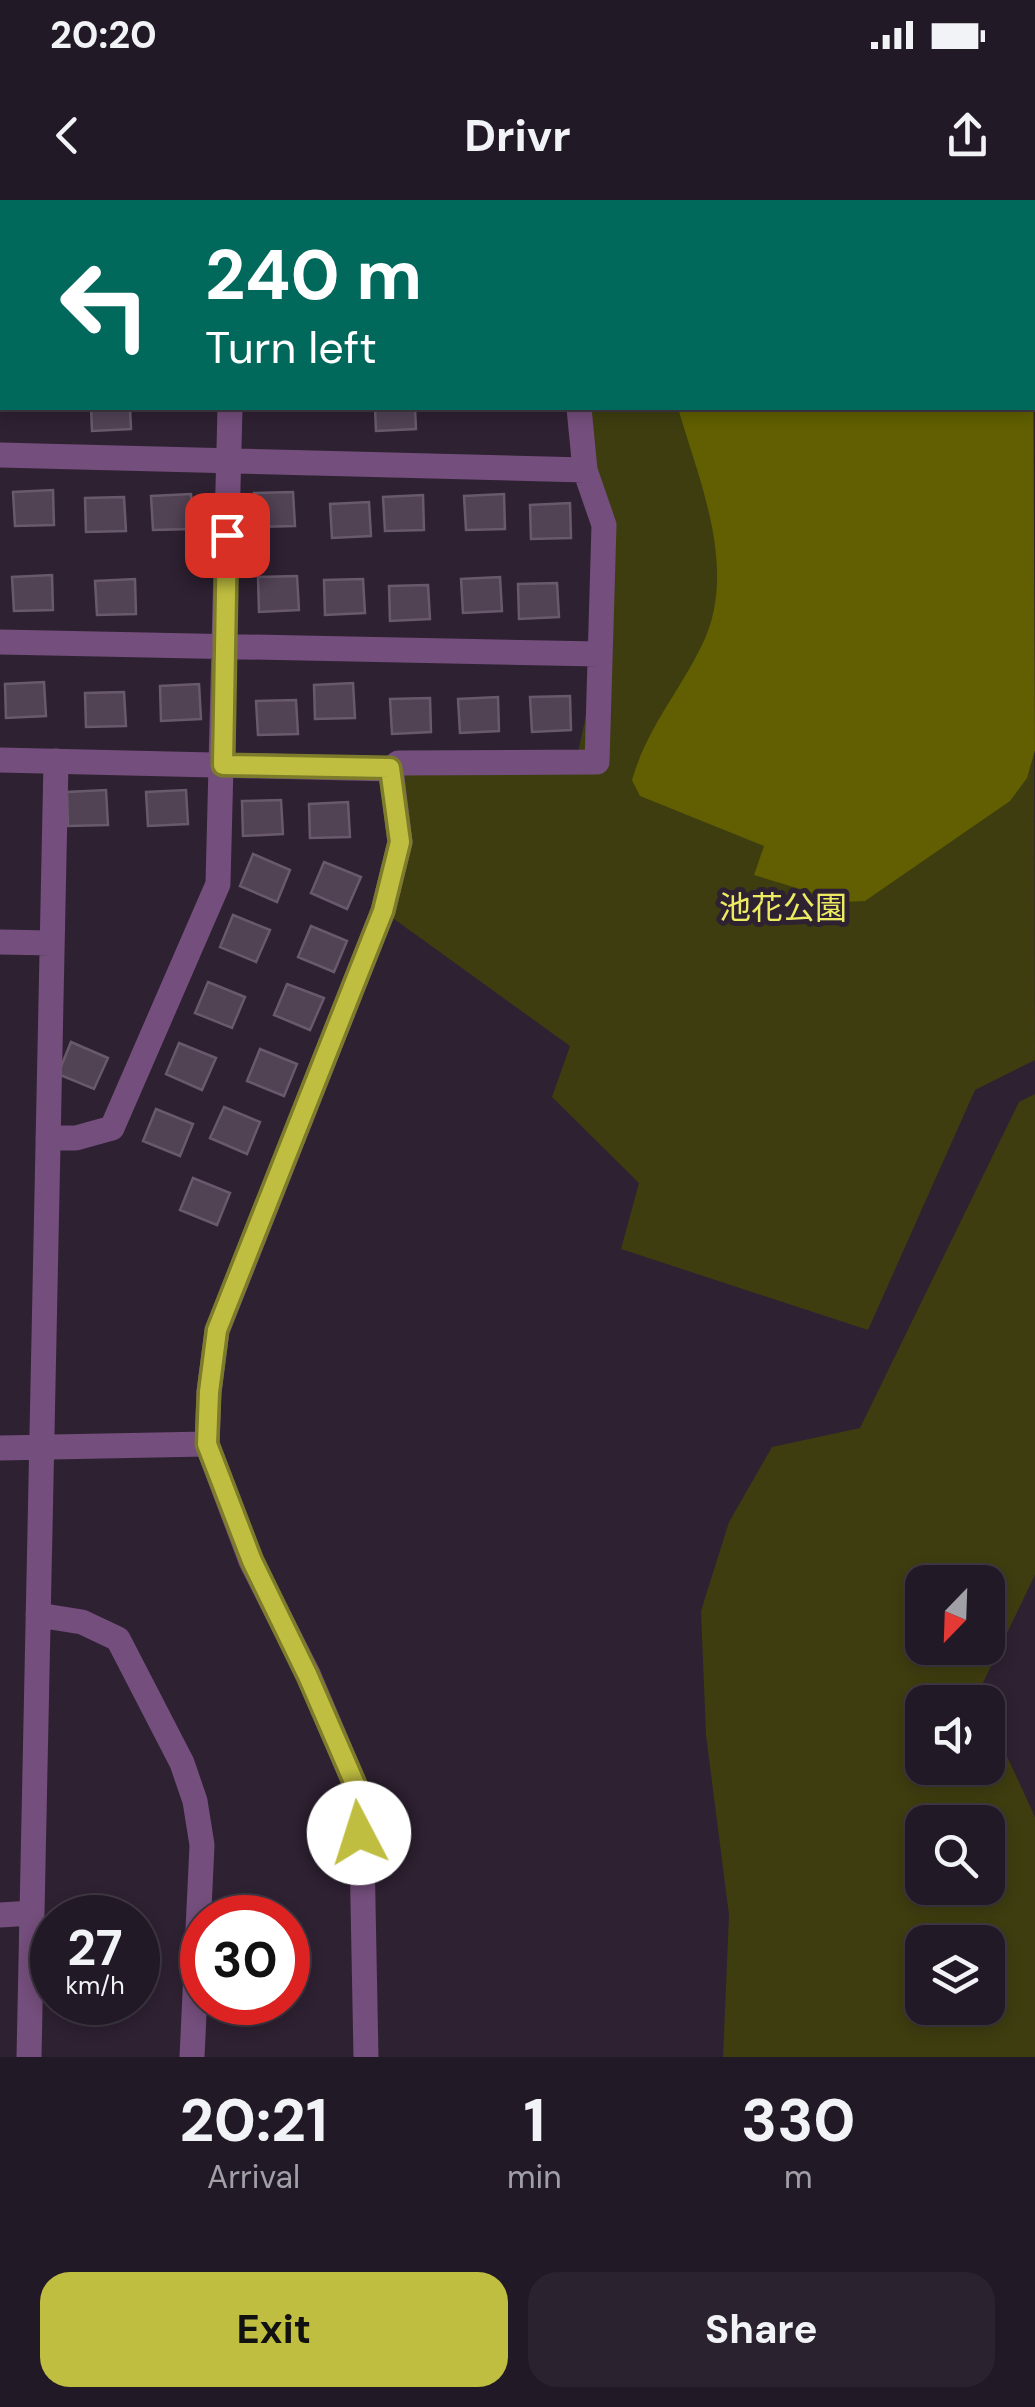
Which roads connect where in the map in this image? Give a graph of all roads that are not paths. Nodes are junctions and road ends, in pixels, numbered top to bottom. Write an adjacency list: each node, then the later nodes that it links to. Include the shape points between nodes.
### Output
1 (230, 410): 4 (street)
2 (578, 410): 5 (street)
3 (0, 455): 4 (street)
4 (228, 461): 5 (street); 7 (street)
5 (585, 470): 8 (street, via 604,526)
6 (0, 642): 7 (street)
7 (225, 647): 8 (street); 11 (street)
8 (599, 654): 12 (street, via 596,762 398,762)
9 (0, 760): 10 (street)
10 (56, 761): 11 (street); 14 (street)
11 (223, 765): 12 (street); 15 (street, via 218,884 112,1128)
12 (390, 768): 16 (street, via 400,842 383,911 217,1330)
13 (0, 942): 14 (street)
14 (52, 943): 15 (street)
15 (48, 1138): 18 (street)
16 (207, 1444): 18 (street); 26 (street, via 252,1561 361,1798)
17 (0, 1448): 18 (street)
18 (42, 1449): 19 (street)
19 (38, 1615): 20 (street); 25 (street, via 82,1622 118,1639 195,1801 202,1844)
20 (32, 1895)
21 (30, 1913): 22 (street)
22 (0, 1915)
23 (30, 2009): 24 (street)
24 (29, 2057)
25 (192, 2057)
26 (366, 2057)

